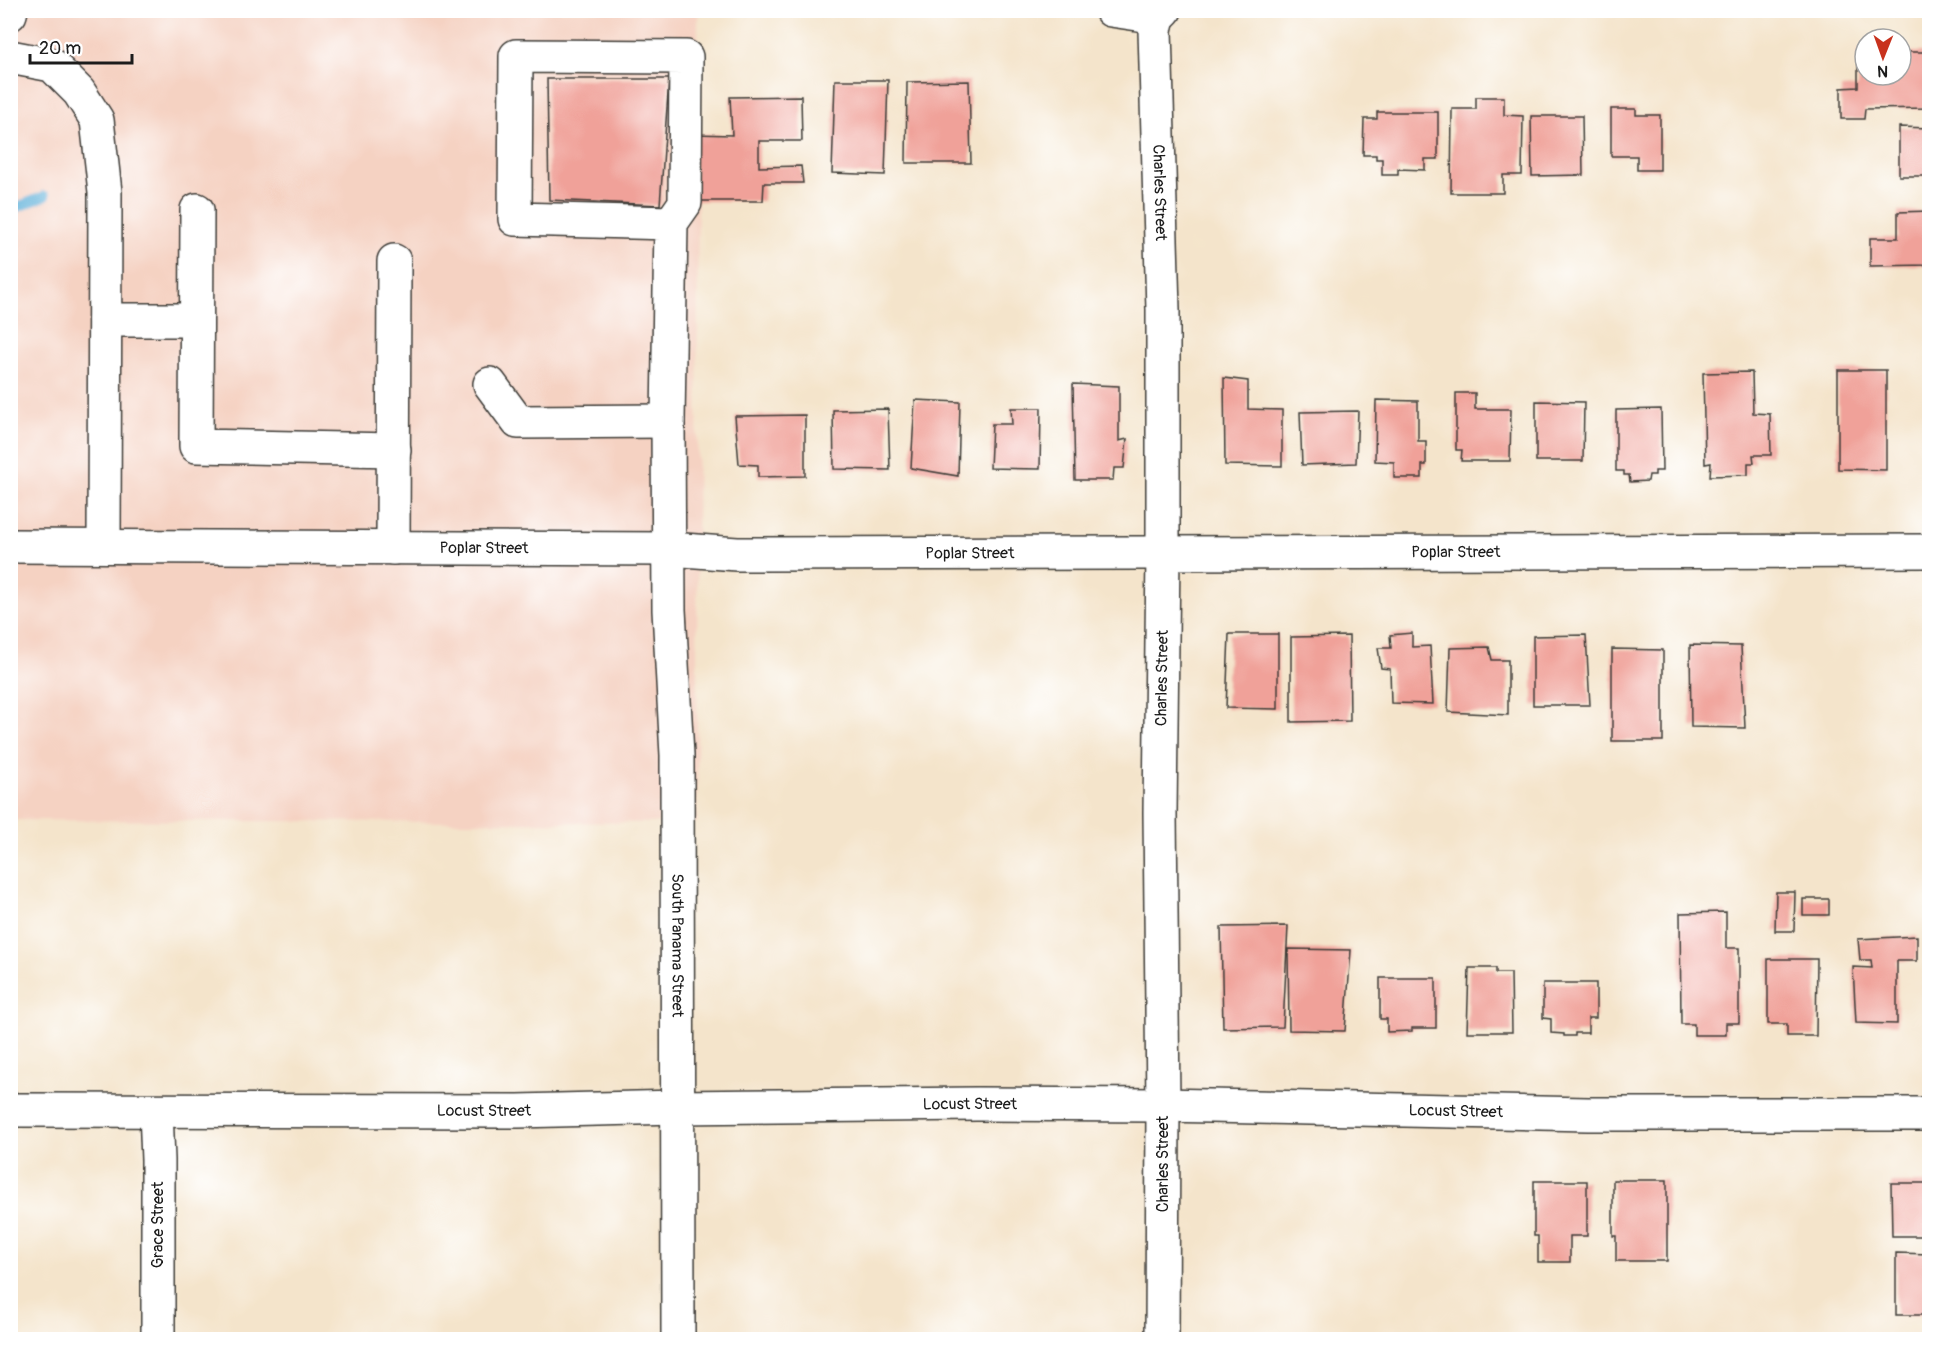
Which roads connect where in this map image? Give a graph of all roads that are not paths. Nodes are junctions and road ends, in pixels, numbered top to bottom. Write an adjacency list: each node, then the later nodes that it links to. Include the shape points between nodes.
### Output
1 (1111, 10): 2 (street)
2 (1161, 14): 17 (street, Charles Street, via 1155,30 1163,310)
3 (10, 57): 7 (street, via 52,66 79,92 97,120 105,192)
4 (197, 210): 8 (street)
5 (671, 223): 5 (street, via 515,219 516,56 686,57 685,203); 10 (street, South Panama Street)
6 (394, 261): 11 (street)
7 (105, 320): 8 (street); 13 (street)
8 (196, 320): 11 (street, via 196,446)
9 (490, 384): 10 (street, via 518,422)
10 (668, 421): 15 (street, South Panama Street)
11 (394, 450): 14 (street)
12 (10, 546): 13 (street, Poplar Street)
13 (105, 546): 14 (street, Poplar Street)
14 (393, 548): 15 (street, Poplar Street)
15 (670, 549): 17 (street, Poplar Street, via 737,554); 19 (street, South Panama Street, via 669,610 677,755)
16 (1929, 551): 17 (street, Poplar Street)
17 (1163, 553): 18 (street, Charles Street)
18 (1163, 1105): 19 (street, Locust Street); 22 (street, Locust Street, via 1588,1114); 25 (street, Charles Street)
19 (677, 1107): 21 (street, Locust Street); 24 (street, South Panama Street)
20 (10, 1110): 21 (street, Locust Street)
21 (156, 1111): 23 (street, Grace Street)
22 (1929, 1114)
23 (158, 1340)
24 (678, 1340)
25 (1161, 1340)

